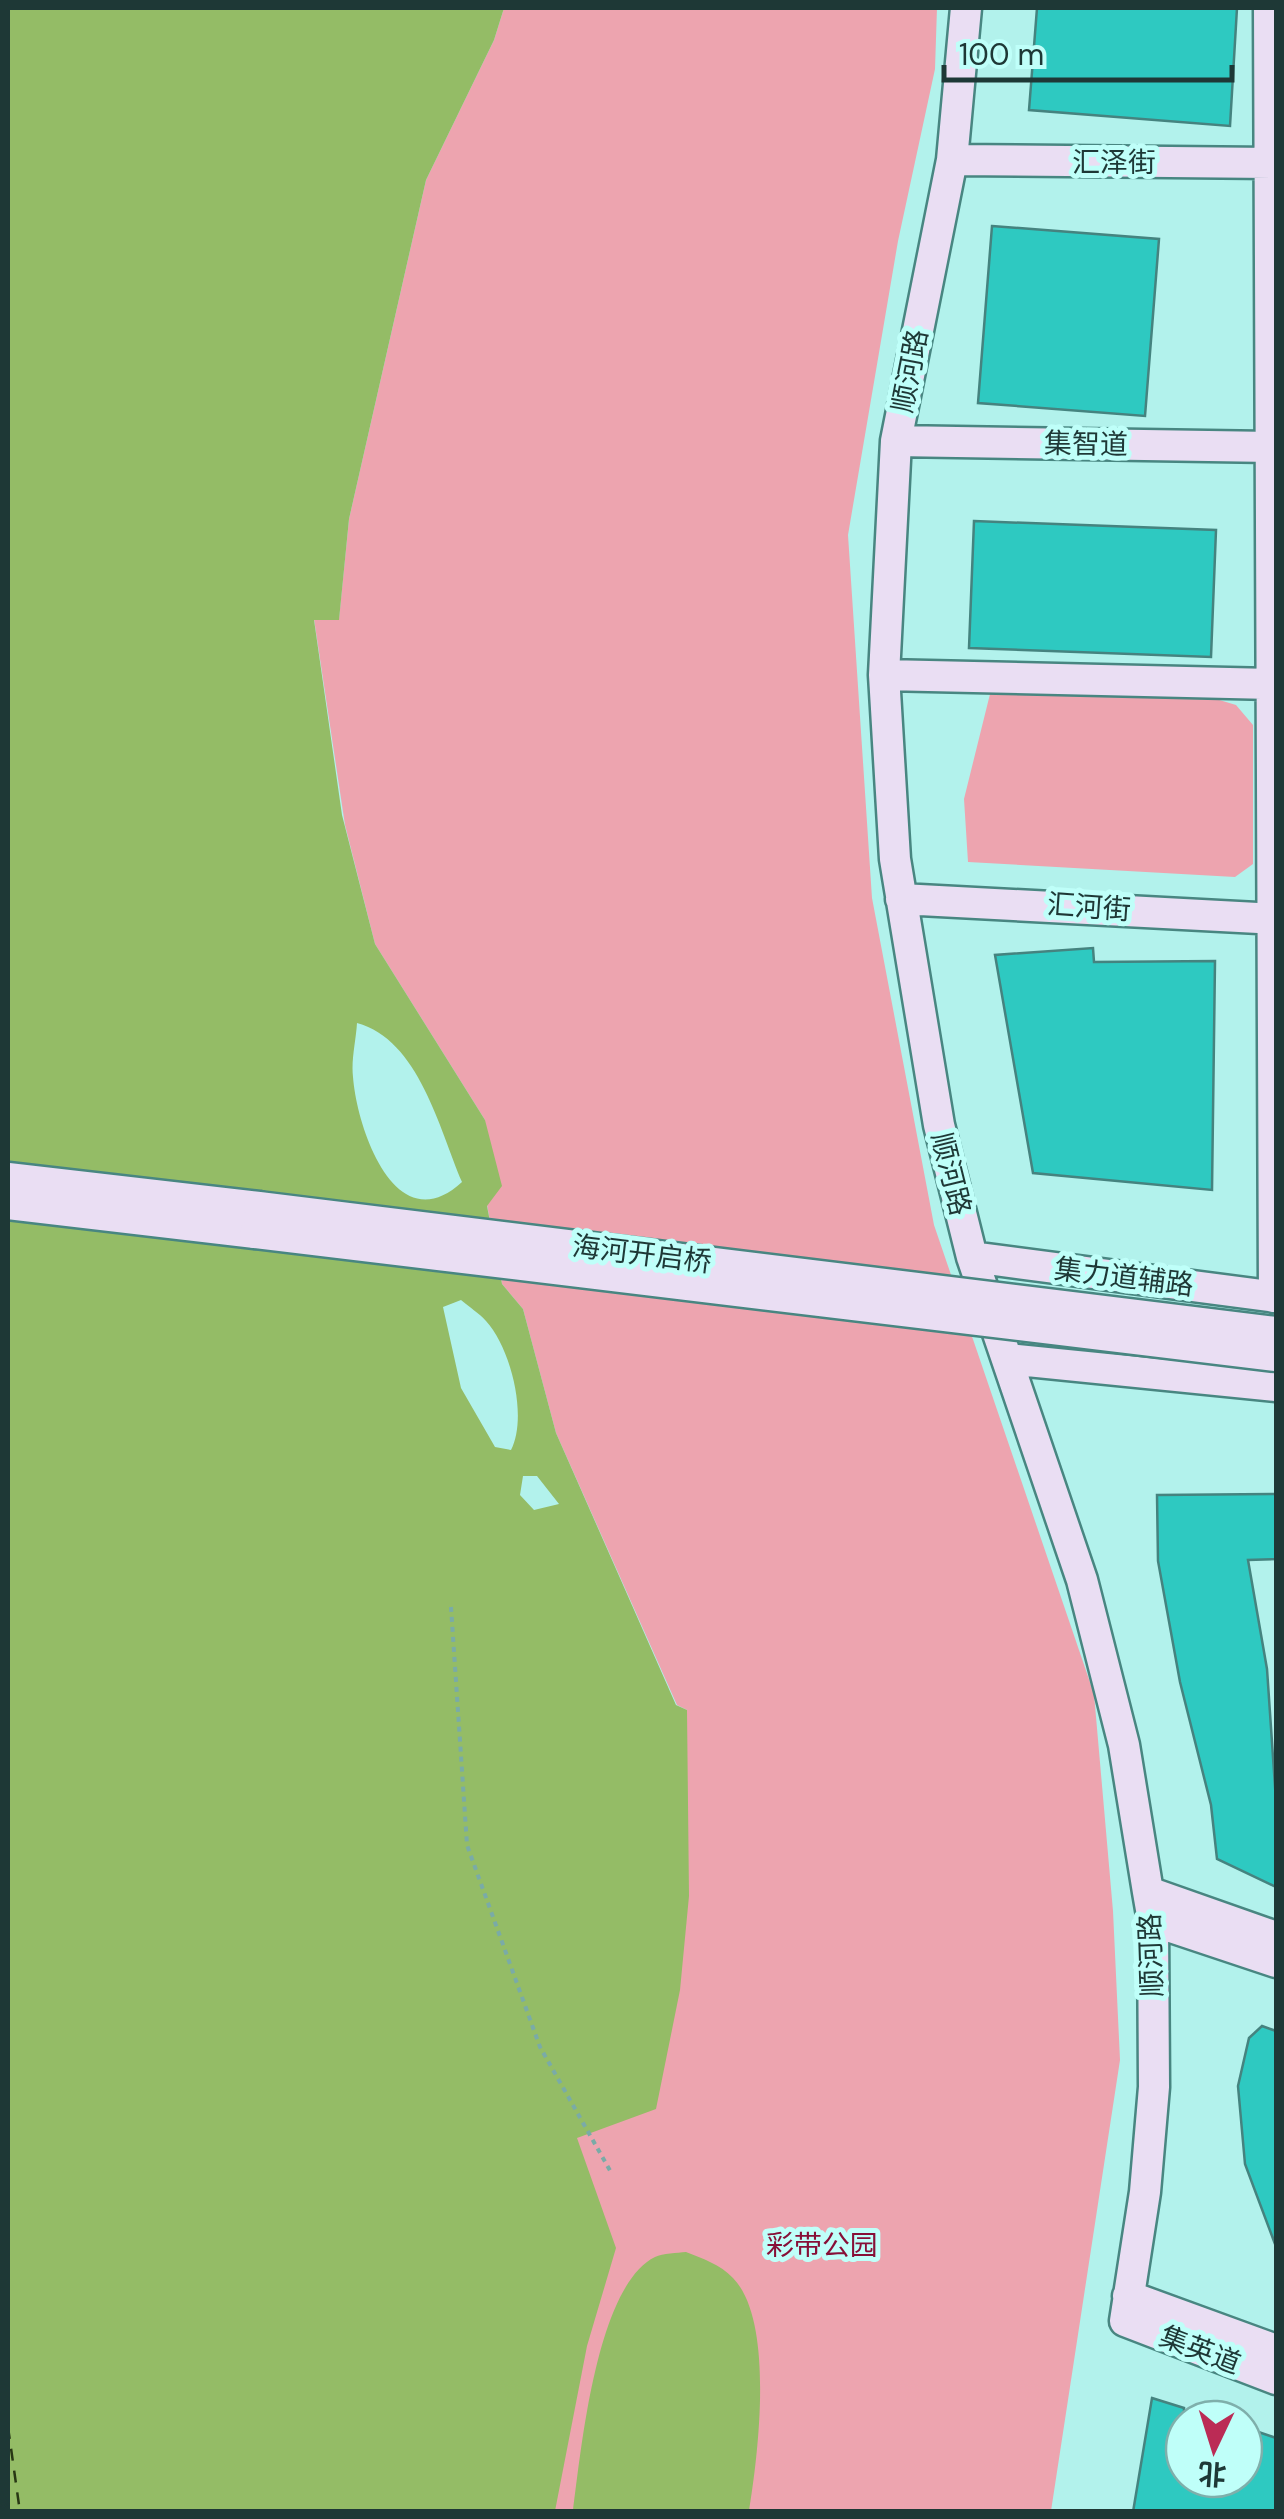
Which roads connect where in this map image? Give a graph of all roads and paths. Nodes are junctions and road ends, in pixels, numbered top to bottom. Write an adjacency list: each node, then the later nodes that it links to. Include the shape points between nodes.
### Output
1 (966, 8): 3 (street, 顺河路)
2 (1269, 8): 4 (street)
3 (952, 160): 4 (street, 汇泽街); 5 (street, 顺河路)
4 (1273, 163): 6 (street)
5 (896, 441): 6 (street, 集智道); 7 (street, 顺河路)
6 (1273, 447): 8 (street)
7 (884, 675): 8 (street); 9 (street, 顺河路)
8 (1274, 684): 10 (street)
9 (901, 899): 10 (street, 汇河街); 13 (street, 顺河路, via 935,1106)
10 (1274, 918): 14 (street)
11 (8, 1178): 15 (street, 海河开启桥, bridge)
12 (8, 1204): 16 (street, 海河开启桥, bridge)
13 (981, 1258): 14 (street, 集力道辅路); 17 (street, 顺河路)
14 (1275, 1297)
15 (1276, 1332)
16 (1276, 1356)
17 (1017, 1360): 18 (street); 20 (street, 顺河路, via 1082,1580)
18 (1276, 1386)
19 (451, 1607): 23 (path, via 467,1844 540,2047)
20 (1160, 1908): 21 (street); 22 (street); 24 (street, 顺河路, via 1168,2092)
21 (1276, 1937)
22 (1276, 1962)
23 (612, 2174)
24 (1134, 2312): 25 (street, 集英道); 26 (street, 集英道)
25 (1276, 2350)
26 (1276, 2379)

